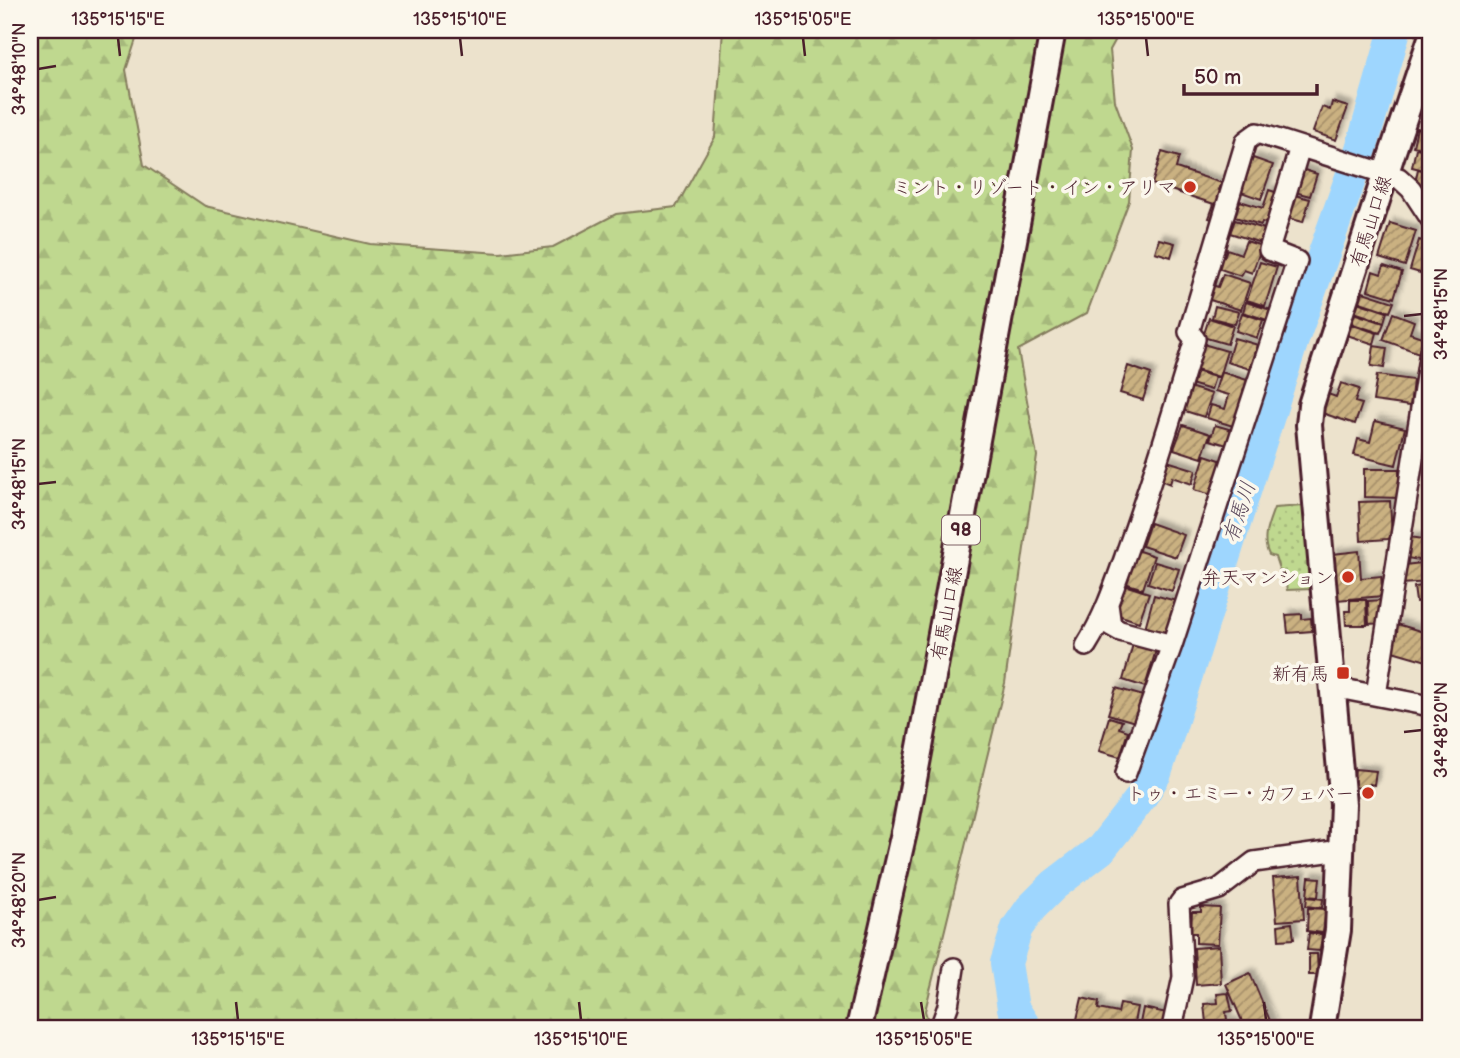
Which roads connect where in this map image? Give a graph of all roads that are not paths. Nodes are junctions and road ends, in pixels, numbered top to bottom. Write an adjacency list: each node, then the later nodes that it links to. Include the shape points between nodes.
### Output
1 (1053, 30): 16 (main road, 有馬山口線 / 98, via 905,828)
2 (1430, 41): 4 (main road, 有馬山口線)
3 (1300, 147): 4 (street); 7 (street, via 1257,133 1246,141 1189,332 1195,339); 8 (street, via 1269,250 1297,261)
4 (1379, 172): 5 (street, via 1399,178); 10 (main road, 有馬山口線, via 1309,425)
5 (1430, 218)
6 (1430, 351): 11 (street)
7 (1108, 604): 8 (street, via 1111,626); 9 (street)
8 (1172, 645): 13 (street)
9 (1086, 646)
10 (1333, 687): 11 (street); 14 (main road, 有馬山口線, via 1343,804)
11 (1376, 695): 12 (street)
12 (1430, 706)
13 (1126, 773)
14 (1341, 850): 18 (street, via 1254,862 1219,889 1182,900 1183,977); 19 (main road, 有馬山口線, via 1338,930)
15 (954, 968): 17 (street)
16 (859, 1028)
17 (940, 1028)
18 (1172, 1028)
19 (1322, 1028)

